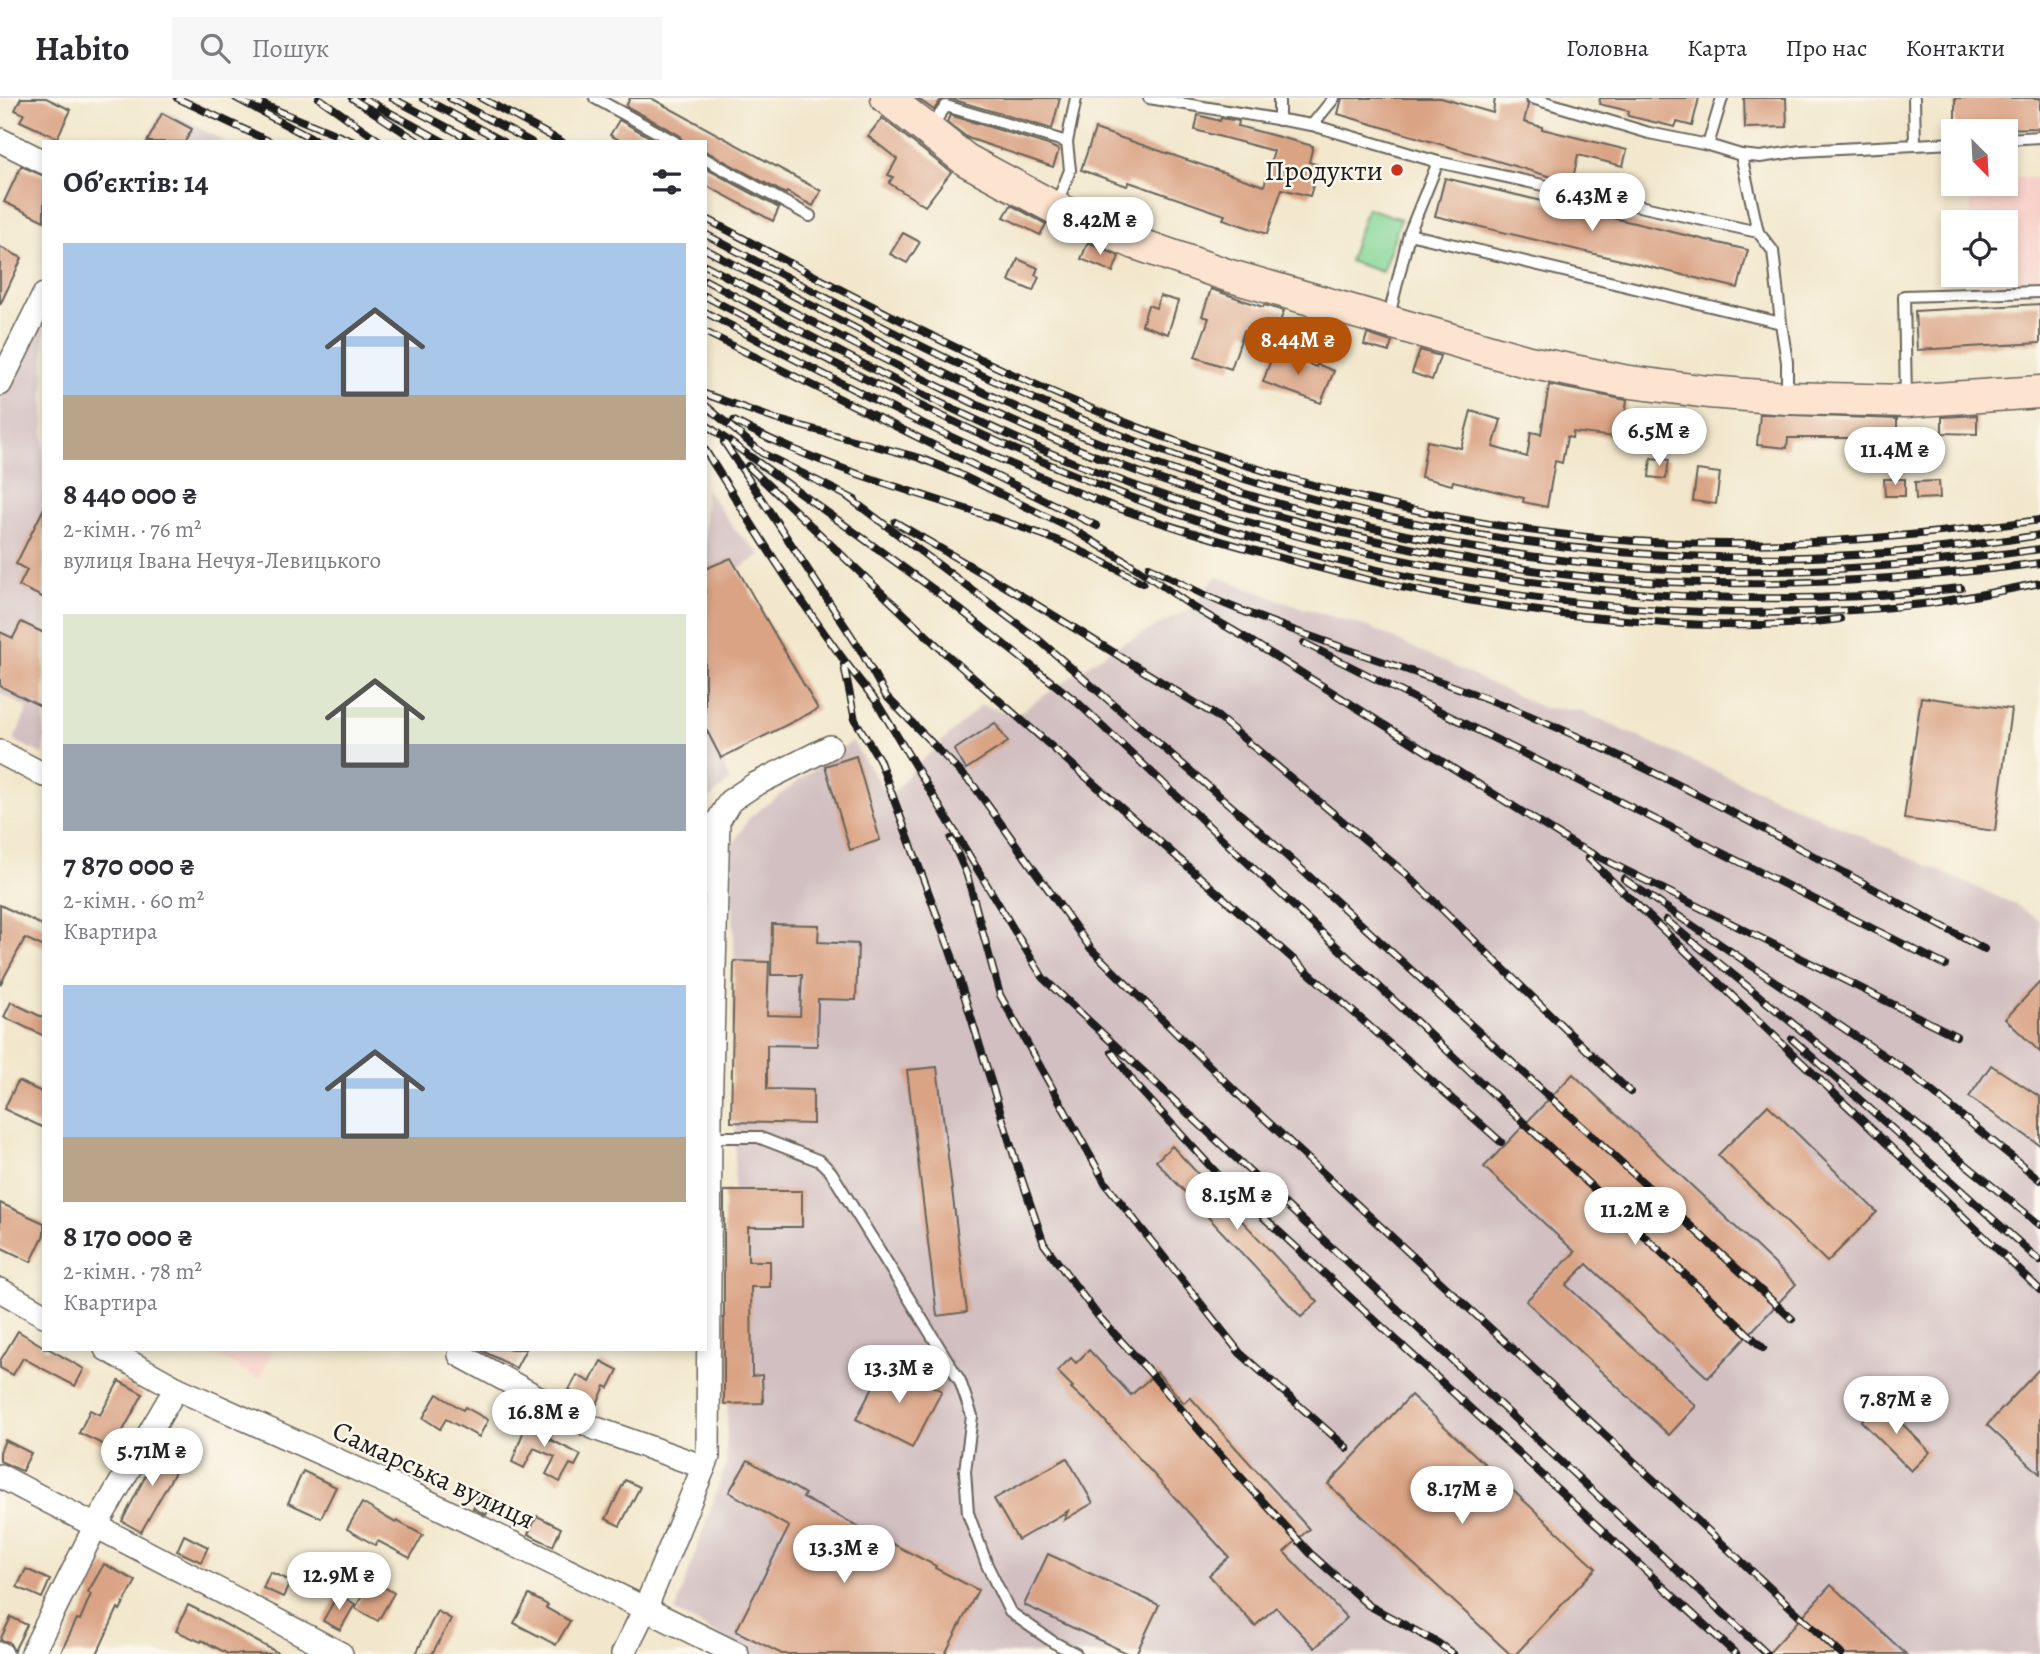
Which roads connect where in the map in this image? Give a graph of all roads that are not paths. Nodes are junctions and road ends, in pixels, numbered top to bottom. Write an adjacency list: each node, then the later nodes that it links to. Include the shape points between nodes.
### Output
1 (595, 98): 16 (lane)
2 (1076, 98): 17 (lane)
3 (1149, 98): 10 (lane)
4 (1279, 98): 10 (lane)
5 (1334, 98): 11 (lane)
6 (1532, 98): 19 (lane, via 1649,133)
7 (1722, 98): 19 (lane)
8 (1914, 98): 20 (lane)
9 (888, 99): 12 (street)
10 (1279, 120): 11 (lane)
11 (1312, 125): 24 (lane)
12 (929, 130): 17 (lane, via 946,106); 25 (street, via 966,160)
13 (2040, 136): 14 (lane)
14 (2018, 138)
15 (0, 140): 23 (street)
16 (671, 140)
17 (1067, 142): 25 (lane, via 1070,170)
18 (1941, 144): 20 (lane)
19 (1708, 145): 21 (lane)
20 (1915, 145): 21 (lane)
21 (1741, 155): 27 (lane)
22 (707, 160): 26 (lane)
23 (42, 161)
24 (1438, 162): 27 (lane); 28 (lane)
25 (1055, 208): 31 (street, via 1135,243 1227,275)
26 (810, 216)
27 (1758, 232): 32 (lane, via 1773,251)
28 (1409, 234): 31 (lane); 32 (lane)
29 (2040, 292): 36 (lane, via 1904,296)
30 (42, 299): 33 (street)
31 (1388, 322): 35 (street, via 1529,362 1623,381)
32 (1781, 323): 35 (lane)
33 (0, 384)
34 (2040, 392): 36 (street)
35 (1787, 398): 36 (street)
36 (1906, 401)
37 (830, 747): 40 (street, via 754,785 730,801 718,821)
38 (0, 752): 39 (street)
39 (42, 774)
40 (708, 1122): 42 (street); 55 (lane, via 820,1161 831,1172 960,1381 972,1416 965,1471 968,1513 986,1565 1010,1612)
41 (0, 1290): 43 (street)
42 (707, 1305): 47 (street, via 708,1457)
43 (42, 1314)
44 (110, 1351): 46 (street, Самарська вулиця)
45 (461, 1351): 47 (street, via 460,1355 594,1427)
46 (176, 1388): 49 (street); 50 (street, Самарська вулиця, via 410,1493)
47 (704, 1467): 50 (street)
48 (0, 1476): 49 (street)
49 (95, 1527): 51 (street); 52 (street)
50 (645, 1609): 53 (street); 54 (street, Самарська вулиця)
51 (32, 1654)
52 (341, 1654)
53 (623, 1654)
54 (737, 1654)
55 (1076, 1654)

